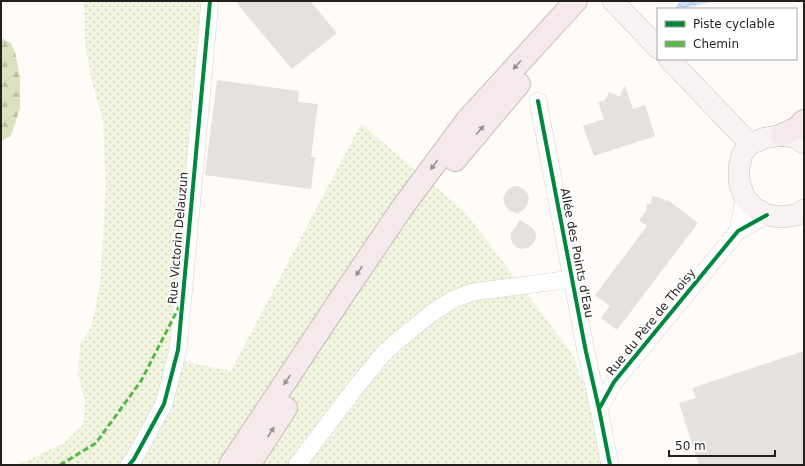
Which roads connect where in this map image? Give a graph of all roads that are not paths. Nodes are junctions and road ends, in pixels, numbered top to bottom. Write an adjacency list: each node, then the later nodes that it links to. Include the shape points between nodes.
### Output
1 (210, 1): 17 (street, Rue Victorin Delauzun, via 178,350 164,404)
2 (613, 1): 4 (main road)
3 (581, 5): 18 (highway, one-way to 18, via 473,113 402,208); 19 (highway, one-way to 3, via 352,306 431,193 461,152)
4 (657, 47)
5 (670, 60): 10 (main road)
6 (538, 101): 15 (street, Allée des Points d'Eau)
7 (804, 121): 8 (highway, via 797,128)
8 (782, 135): 9 (main road); 10 (main road)
9 (804, 143)
10 (750, 144): 11 (main road, Rue du Père de Thoisy, via 742,154 739,167 739,181)
11 (744, 196): 13 (main road, via 753,207); 14 (street, Rue du Père de Thoisy)
12 (804, 210): 13 (main road, via 796,215)
13 (767, 215): 14 (street, Rue du Père de Thoisy)
14 (738, 231): 16 (street, Rue du Père de Thoisy, via 614,382)
15 (572, 279): 16 (street, Allée des Points d'Eau); 20 (street, via 473,292 454,299 433,312 383,354)
16 (599, 409): 21 (street)
17 (129, 465)
18 (230, 465)
19 (249, 465)
20 (297, 465)
21 (610, 465)

